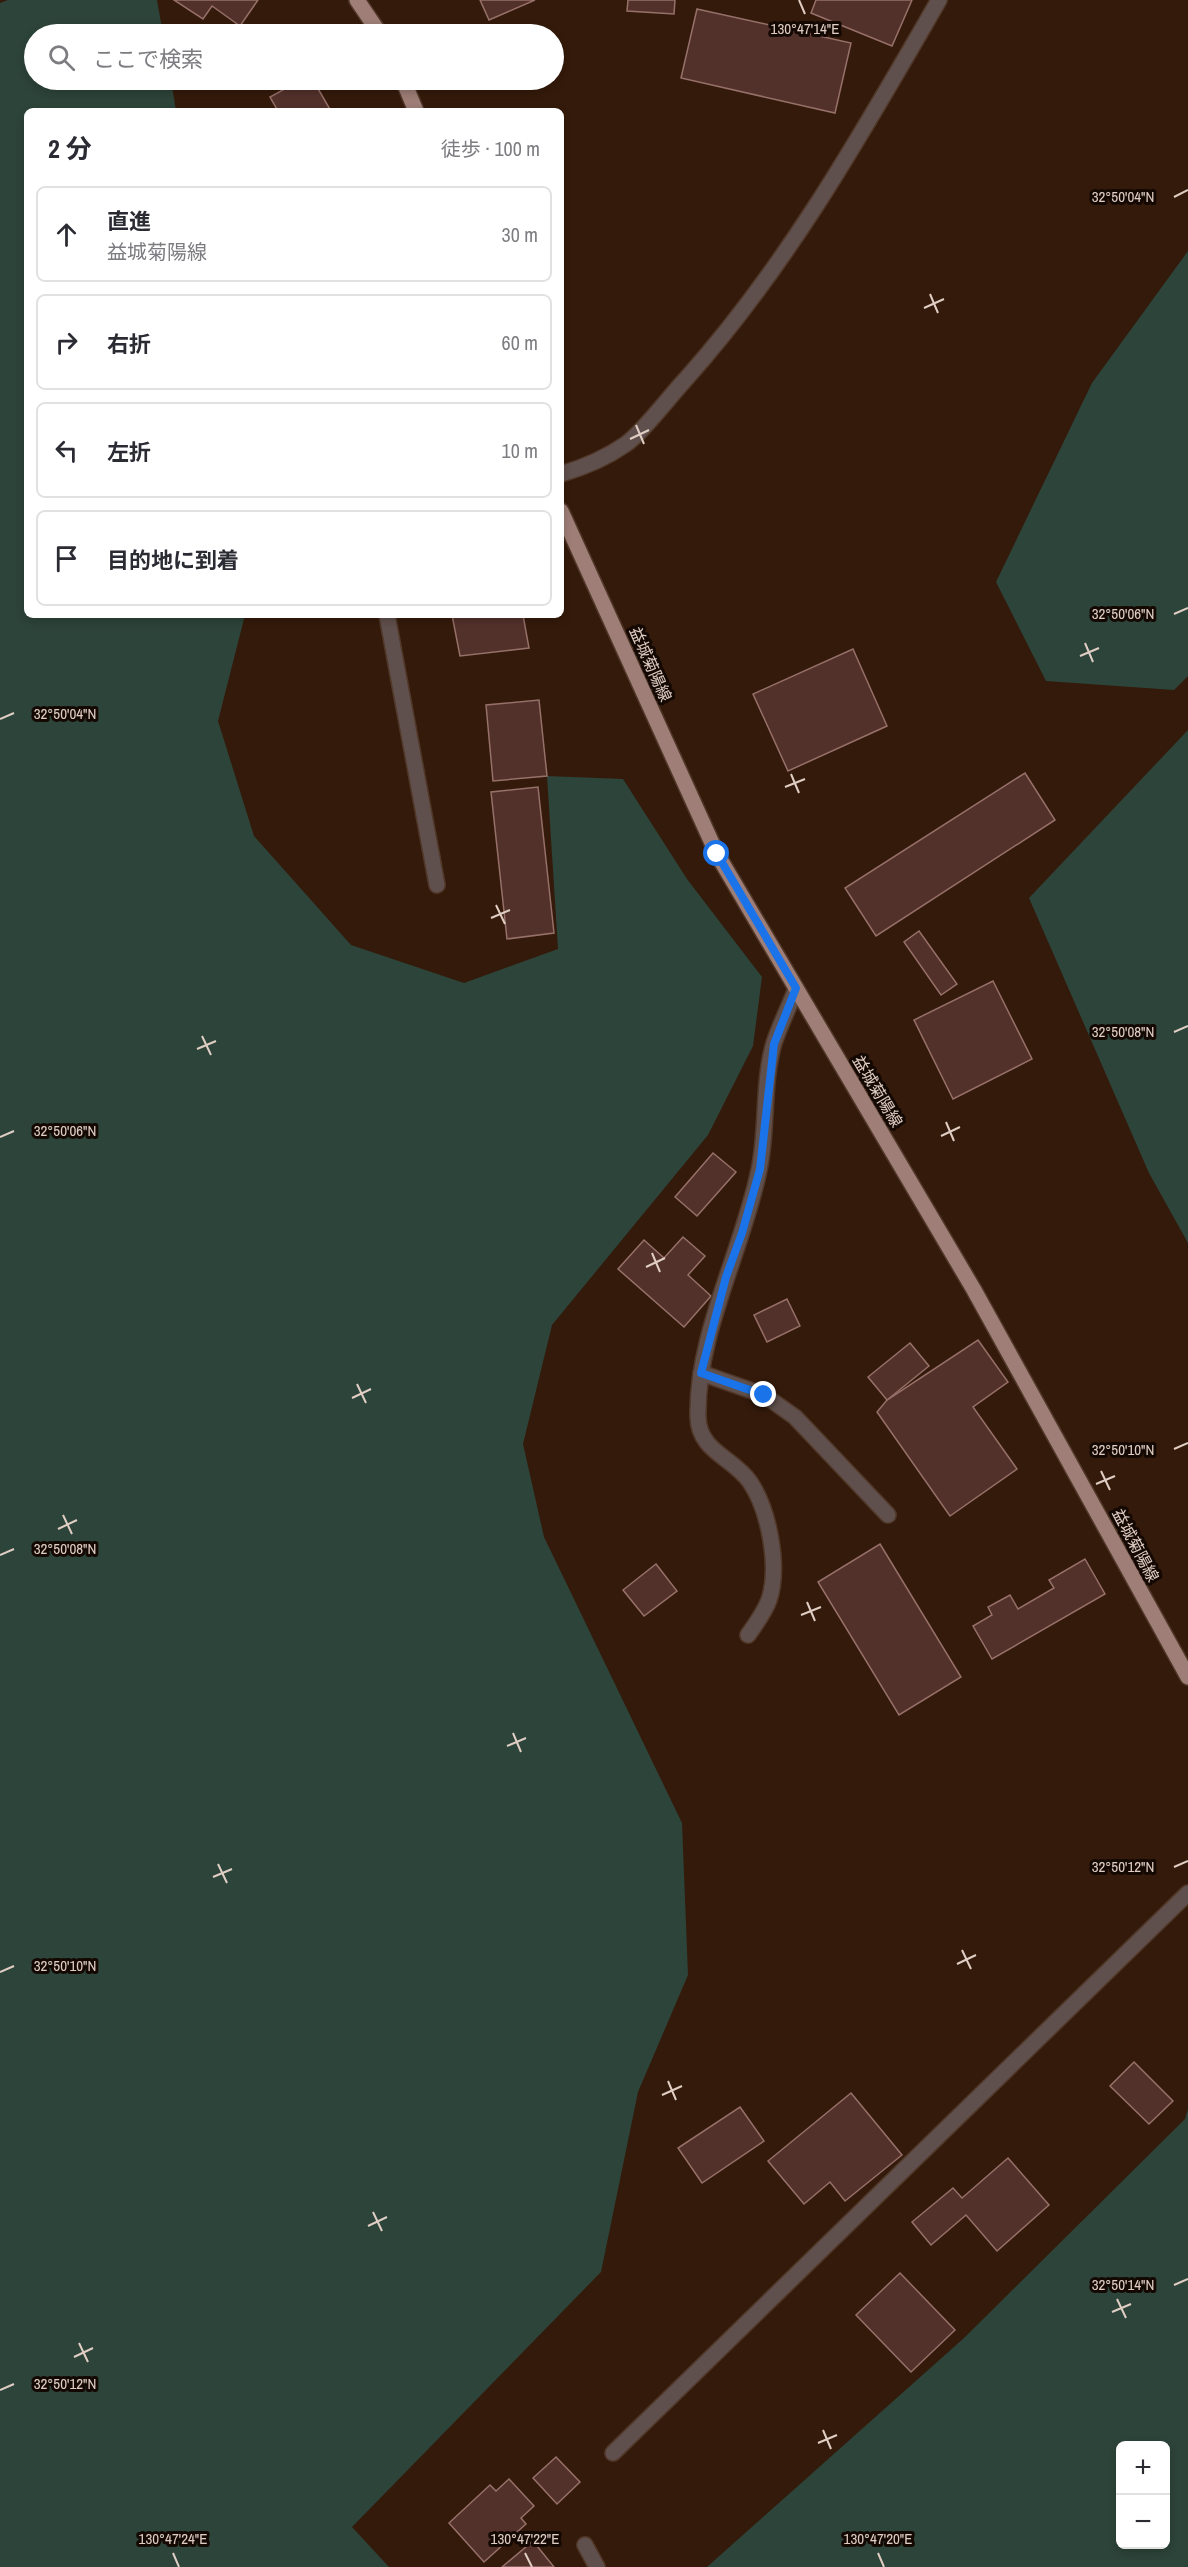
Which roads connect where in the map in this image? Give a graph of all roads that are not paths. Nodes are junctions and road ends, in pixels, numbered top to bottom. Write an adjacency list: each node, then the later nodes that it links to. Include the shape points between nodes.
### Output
1 (357, 0): 3 (main road)
2 (939, 0): 6 (street, via 819,205 764,285 628,442 592,465)
3 (373, 24)
4 (407, 90): 5 (main road)
5 (415, 108)
6 (564, 473)
7 (564, 518): 10 (main road, 益城菊陽線, via 717,854)
8 (388, 618): 9 (street)
9 (437, 885)
10 (796, 988): 11 (street, via 774,1044 760,1169); 14 (main road, 益城菊陽線, via 974,1290)
11 (701, 1373): 12 (street, via 764,1395 795,1417); 13 (street, via 698,1419 706,1444 750,1481 772,1540 774,1575 769,1600)
12 (888, 1515)
13 (748, 1635)
14 (1188, 1677)
15 (1188, 1893): 16 (street)
16 (613, 2452)
17 (585, 2545): 18 (street)
18 (597, 2567)

